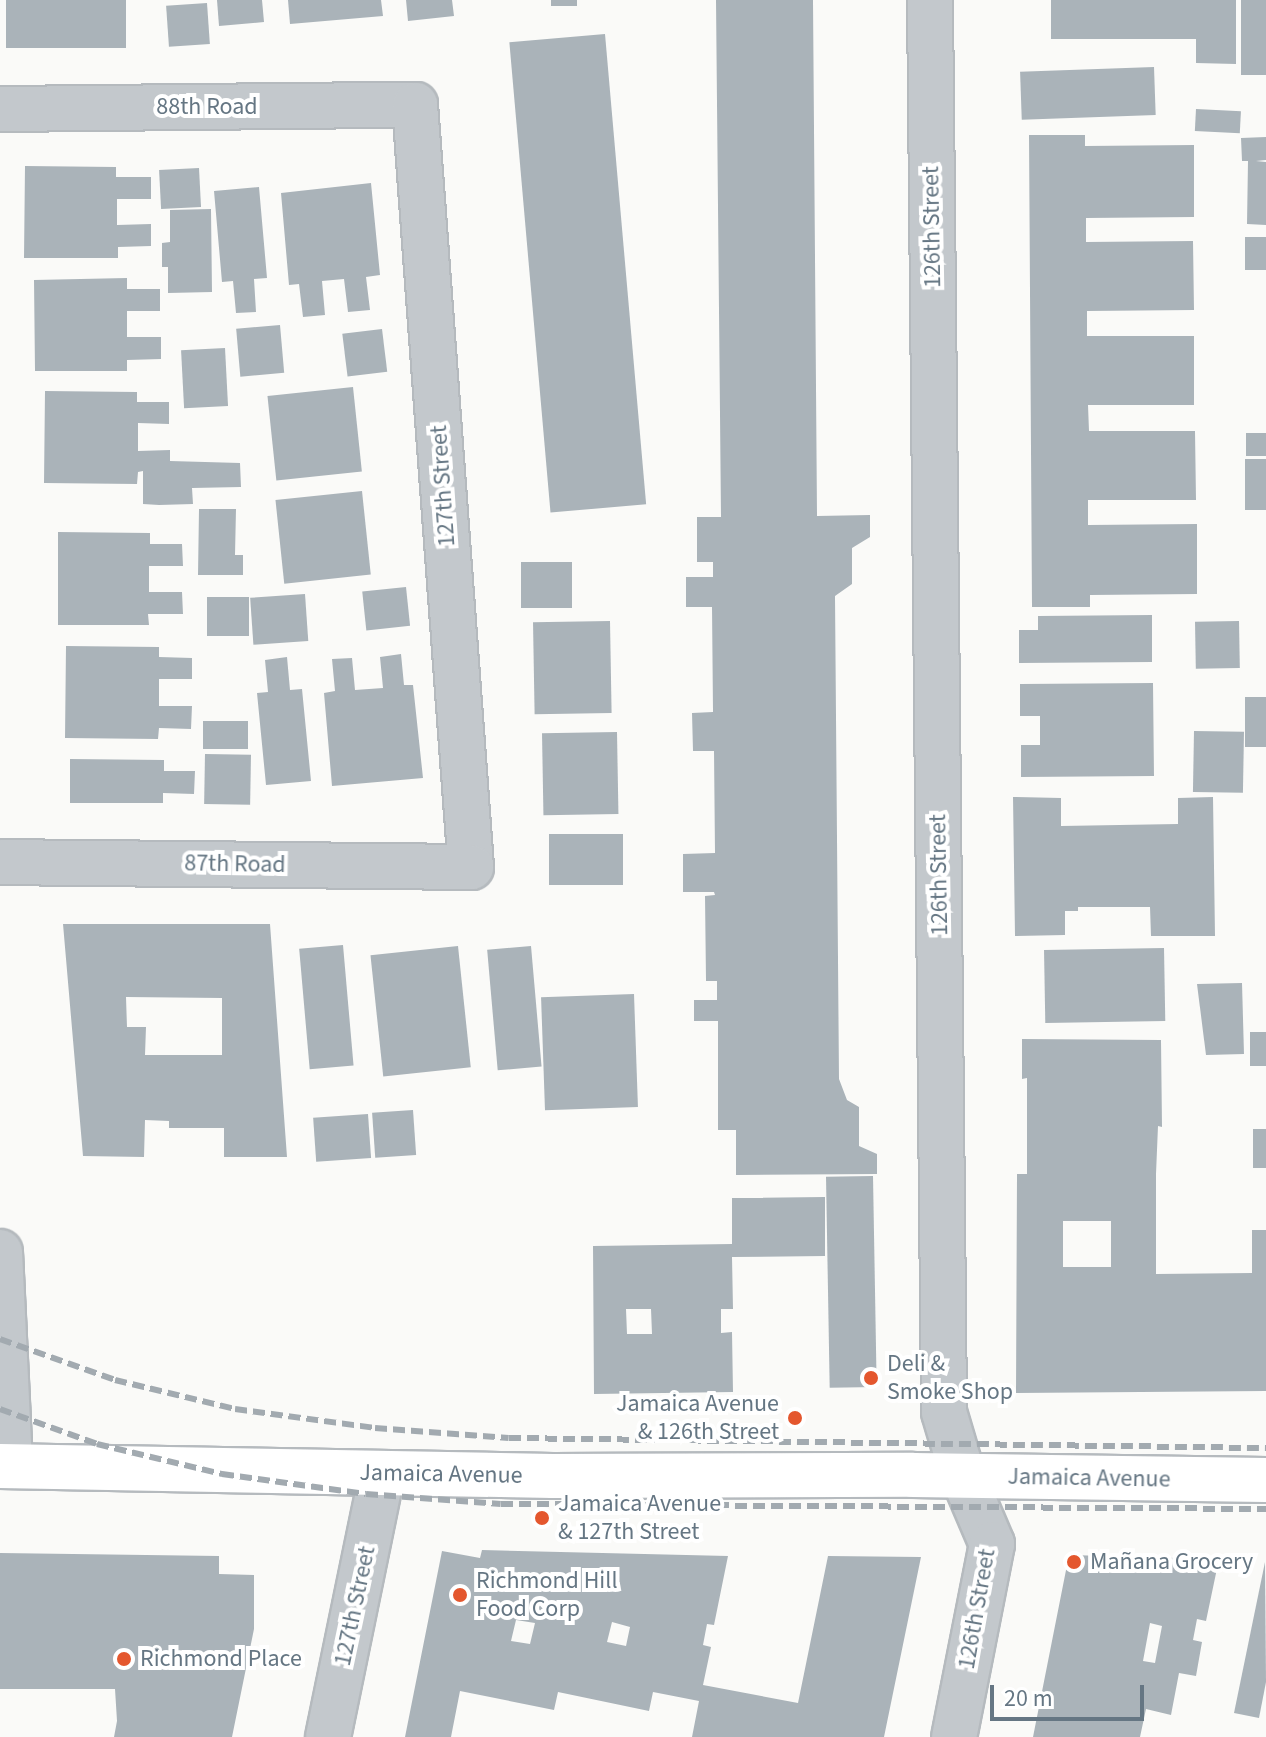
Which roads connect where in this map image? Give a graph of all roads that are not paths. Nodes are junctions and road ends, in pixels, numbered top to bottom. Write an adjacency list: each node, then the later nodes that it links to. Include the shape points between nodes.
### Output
1 (930, 0): 9 (street, 126th Street, via 944,1412)
2 (415, 105): 3 (street, 88th Road); 5 (street, 127th Street)
3 (0, 109)
4 (0, 862): 5 (street, 87th Road)
5 (471, 867)
6 (0, 1252): 7 (street)
7 (5, 1466): 8 (main road, Jamaica Avenue)
8 (382, 1474): 9 (main road, Jamaica Avenue); 11 (street, 127th Street)
9 (963, 1476): 10 (main road, Jamaica Avenue); 12 (street, 126th Street, via 992,1544)
10 (1266, 1480)
11 (328, 1737)
12 (954, 1737)

